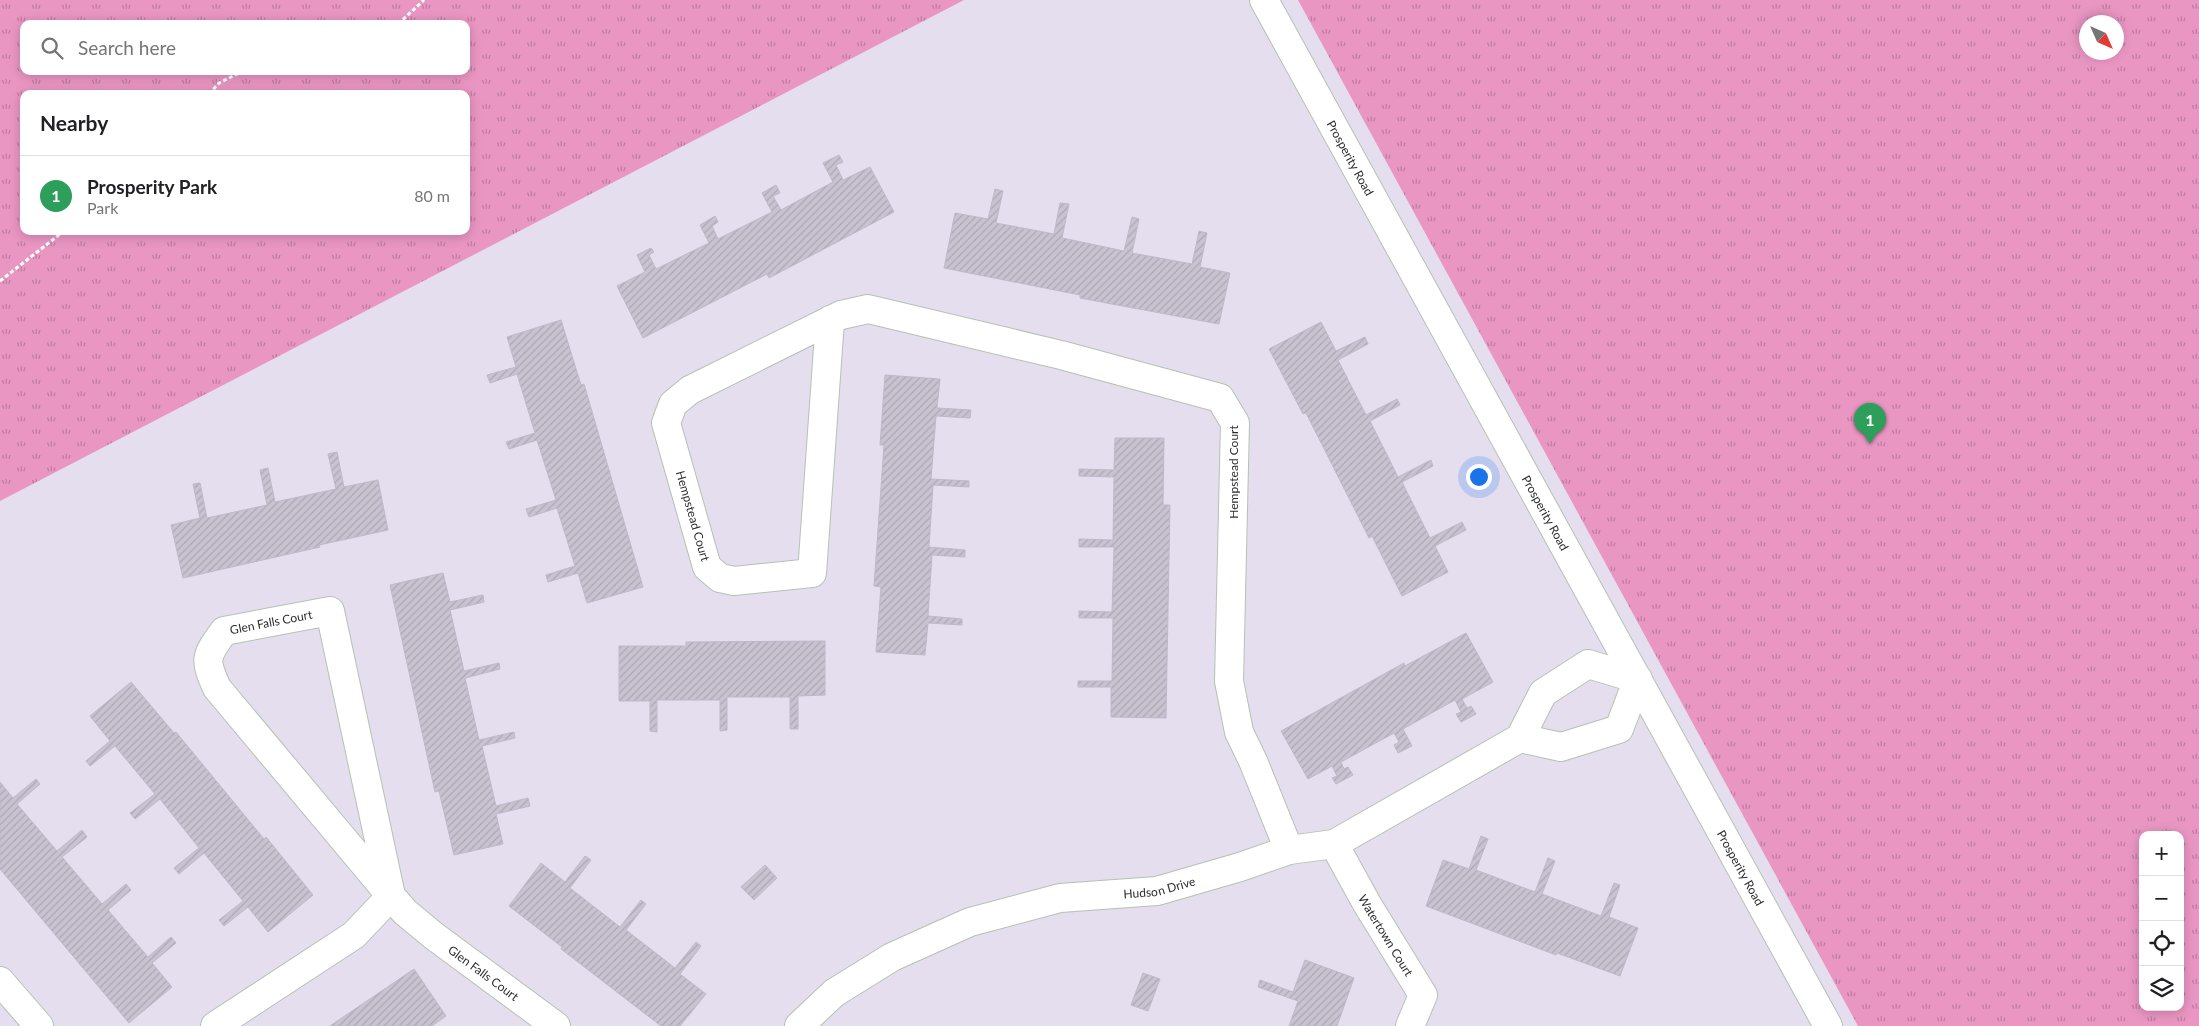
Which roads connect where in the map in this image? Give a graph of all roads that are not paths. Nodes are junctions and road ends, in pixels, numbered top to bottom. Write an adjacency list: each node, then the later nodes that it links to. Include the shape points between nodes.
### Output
1 (1264, 0): 3 (street, Prosperity Road)
2 (830, 320): 2 (street, Hempstead Court, via 690,390 673,404 666,422 707,566 720,578 734,580 812,573); 6 (street, Hempstead Court, via 868,309 1061,355 1220,398 1234,422 1229,681 1239,732)
3 (1638, 679): 4 (street, via 1619,729 1561,747); 4 (street, via 1588,664 1543,693); 14 (street, Prosperity Road)
4 (1520, 738): 5 (street, Hudson Drive)
5 (1334, 844): 6 (street, Hudson Drive); 13 (street, Watertown Court, via 1423,995)
6 (1289, 850): 12 (street, Hudson Drive, via 1156,891 1060,898 970,922 892,957 834,993)
7 (391, 896): 7 (street, Glen Falls Court, via 216,688 207,666 210,650 224,632 330,611); 10 (street, via 354,935); 11 (street, Glen Falls Court, via 434,936)
8 (0, 981): 9 (street)
9 (39, 1026)
10 (215, 1026)
11 (556, 1026)
12 (799, 1026)
13 (1410, 1026)
14 (1828, 1026)

